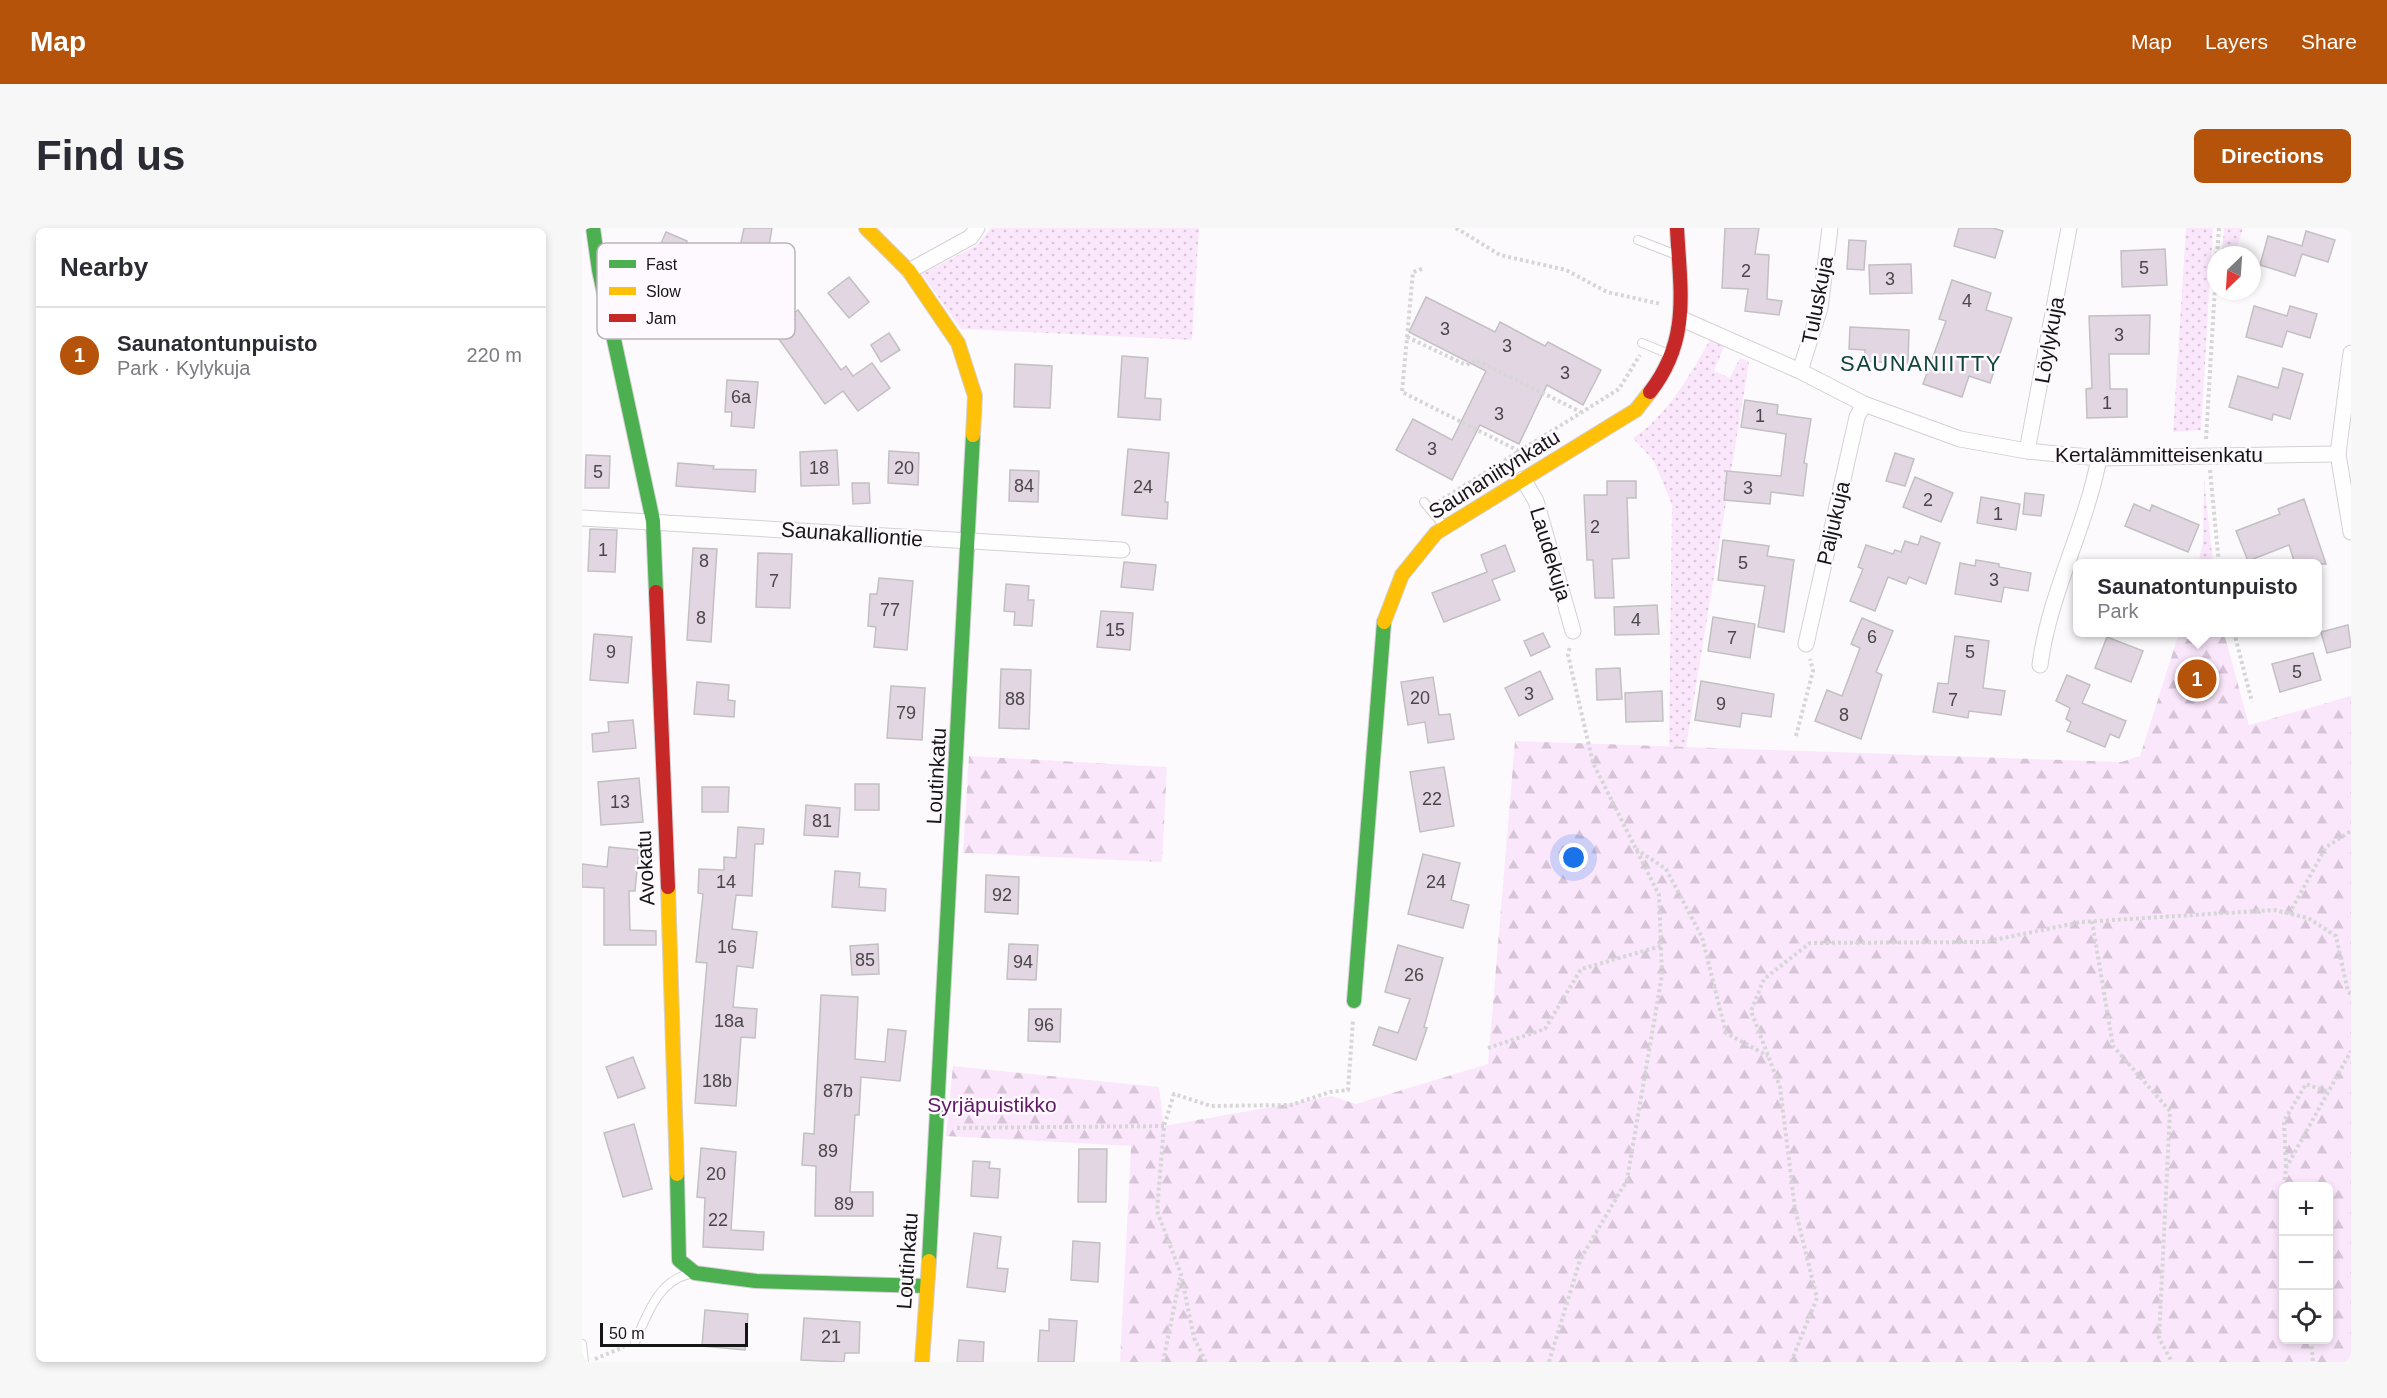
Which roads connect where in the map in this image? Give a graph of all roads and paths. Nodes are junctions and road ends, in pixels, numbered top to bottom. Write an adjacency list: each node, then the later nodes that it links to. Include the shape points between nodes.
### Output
1 (593, 228): 11 (street, Avokatu)
2 (866, 228): 14 (street, Loutinkatu)
3 (977, 228): 14 (street, via 970,237)
4 (1456, 228): 16 (path, via 1500,255 1566,270 1607,292 1658,304)
5 (1677, 228): 12 (street, Saunaniitynkatu)
6 (1830, 228): 23 (street, Tuluskuja, via 1820,308)
7 (2069, 228): 28 (street, Löylykuja)
8 (2219, 228): 10 (path)
9 (1638, 240): 12 (lane)
10 (2218, 246)
11 (597, 256)
12 (1679, 256): 16 (street, Saunaniitynkatu)
13 (1422, 269): 18 (path, via 1413,272)
14 (909, 272): 38 (street, Loutinkatu, via 958,343 975,396)
15 (2214, 300): 26 (path)
16 (1681, 301): 17 (street, Saunaniitynkatu)
17 (1682, 319): 22 (street, Saunaniitynkatu); 23 (street, Kertalämmitteisenkatu)
18 (1407, 337): 25 (path, via 1466,365 1476,360); 27 (path, via 1402,392)
19 (614, 339): 35 (street, Avokatu)
20 (1644, 343): 22 (lane); 25 (path, via 1619,389)
21 (2351, 353): 29 (street)
22 (1672, 356): 32 (street, Saunaniitynkatu, via 1665,373 1636,410)
23 (1800, 371): 24 (street, Kertalämmitteisenkatu)
24 (1864, 404): 28 (street, Kertalämmitteisenkatu, via 1960,439); 43 (street, Paljukuja, via 1857,417)
25 (1582, 412): 27 (path)
26 (2206, 439)
27 (1520, 451): 33 (path)
28 (2027, 452): 31 (street, Kertalämmitteisenkatu)
29 (2338, 454): 30 (street, Kertalämmitteisenkatu); 37 (street)
30 (2208, 455): 31 (street, Kertalämmitteisenkatu); 40 (path)
31 (2099, 458): 44 (street, via 2092,493 2044,639)
32 (1523, 479): 36 (street, Saunaniitynkatu); 41 (street, Laudekuja, via 1536,501)
33 (1426, 505): 36 (lane)
34 (582, 518): 35 (street, Saunakalliontie)
35 (653, 521): 38 (street, Saunakalliontie); 62 (street, Avokatu, via 679,1260)
36 (1444, 528): 53 (street, Saunaniitynkatu, via 1402,575 1383,625)
37 (2351, 532)
38 (969, 541): 39 (street, Saunakalliontie); 59 (street, Loutinkatu)
39 (1122, 550)
40 (2218, 559)
41 (1573, 631): 48 (path, via 1568,655 1593,763)
42 (2235, 637): 45 (path)
43 (1806, 644): 46 (path, via 1813,671)
44 (2040, 665)
45 (2252, 702)
46 (1796, 736)
47 (2351, 831): 49 (path, via 2326,847)
48 (1636, 849): 51 (path, via 1659,895); 56 (path, via 1666,868 1702,937 1726,1033)
49 (2289, 914): 50 (path, via 2274,910); 52 (path, via 2308,918 2336,936)
50 (2092, 921): 56 (path, via 1984,942 1810,943 1764,979 1751,1011); 74 (path, via 2113,1046 2170,1111 2159,1338)
51 (1661, 946): 54 (path, via 1581,969 1545,1029); 72 (path, via 1662,975 1627,1180 1580,1260)
52 (2351, 994)
53 (1354, 1001): 58 (path, via 1348,1090 1291,1105 1211,1106 1174,1094)
54 (1488, 1048)
55 (2351, 1051): 57 (path)
56 (1768, 1056): 73 (path, via 1780,1087 1795,1209 1817,1298)
57 (2328, 1092): 60 (path); 60 (path, via 2306,1084 2284,1121)
58 (1164, 1126): 59 (path); 63 (path, via 1157,1210)
59 (938, 1129): 64 (street, Loutinkatu)
60 (2286, 1168): 61 (path)
61 (2284, 1182)
62 (695, 1272): 64 (street, via 756,1281); 65 (lane, via 676,1277 652,1304)
63 (1181, 1274): 70 (path); 71 (path, via 1194,1338)
64 (926, 1286): 69 (street, Loutinkatu)
65 (635, 1342): 68 (path)
66 (582, 1344): 68 (lane)
67 (2311, 1344): 75 (path)
68 (586, 1362)
69 (922, 1362)
70 (1163, 1362)
71 (1206, 1362)
72 (1550, 1362)
73 (1791, 1362)
74 (2172, 1362)
75 (2313, 1362)

